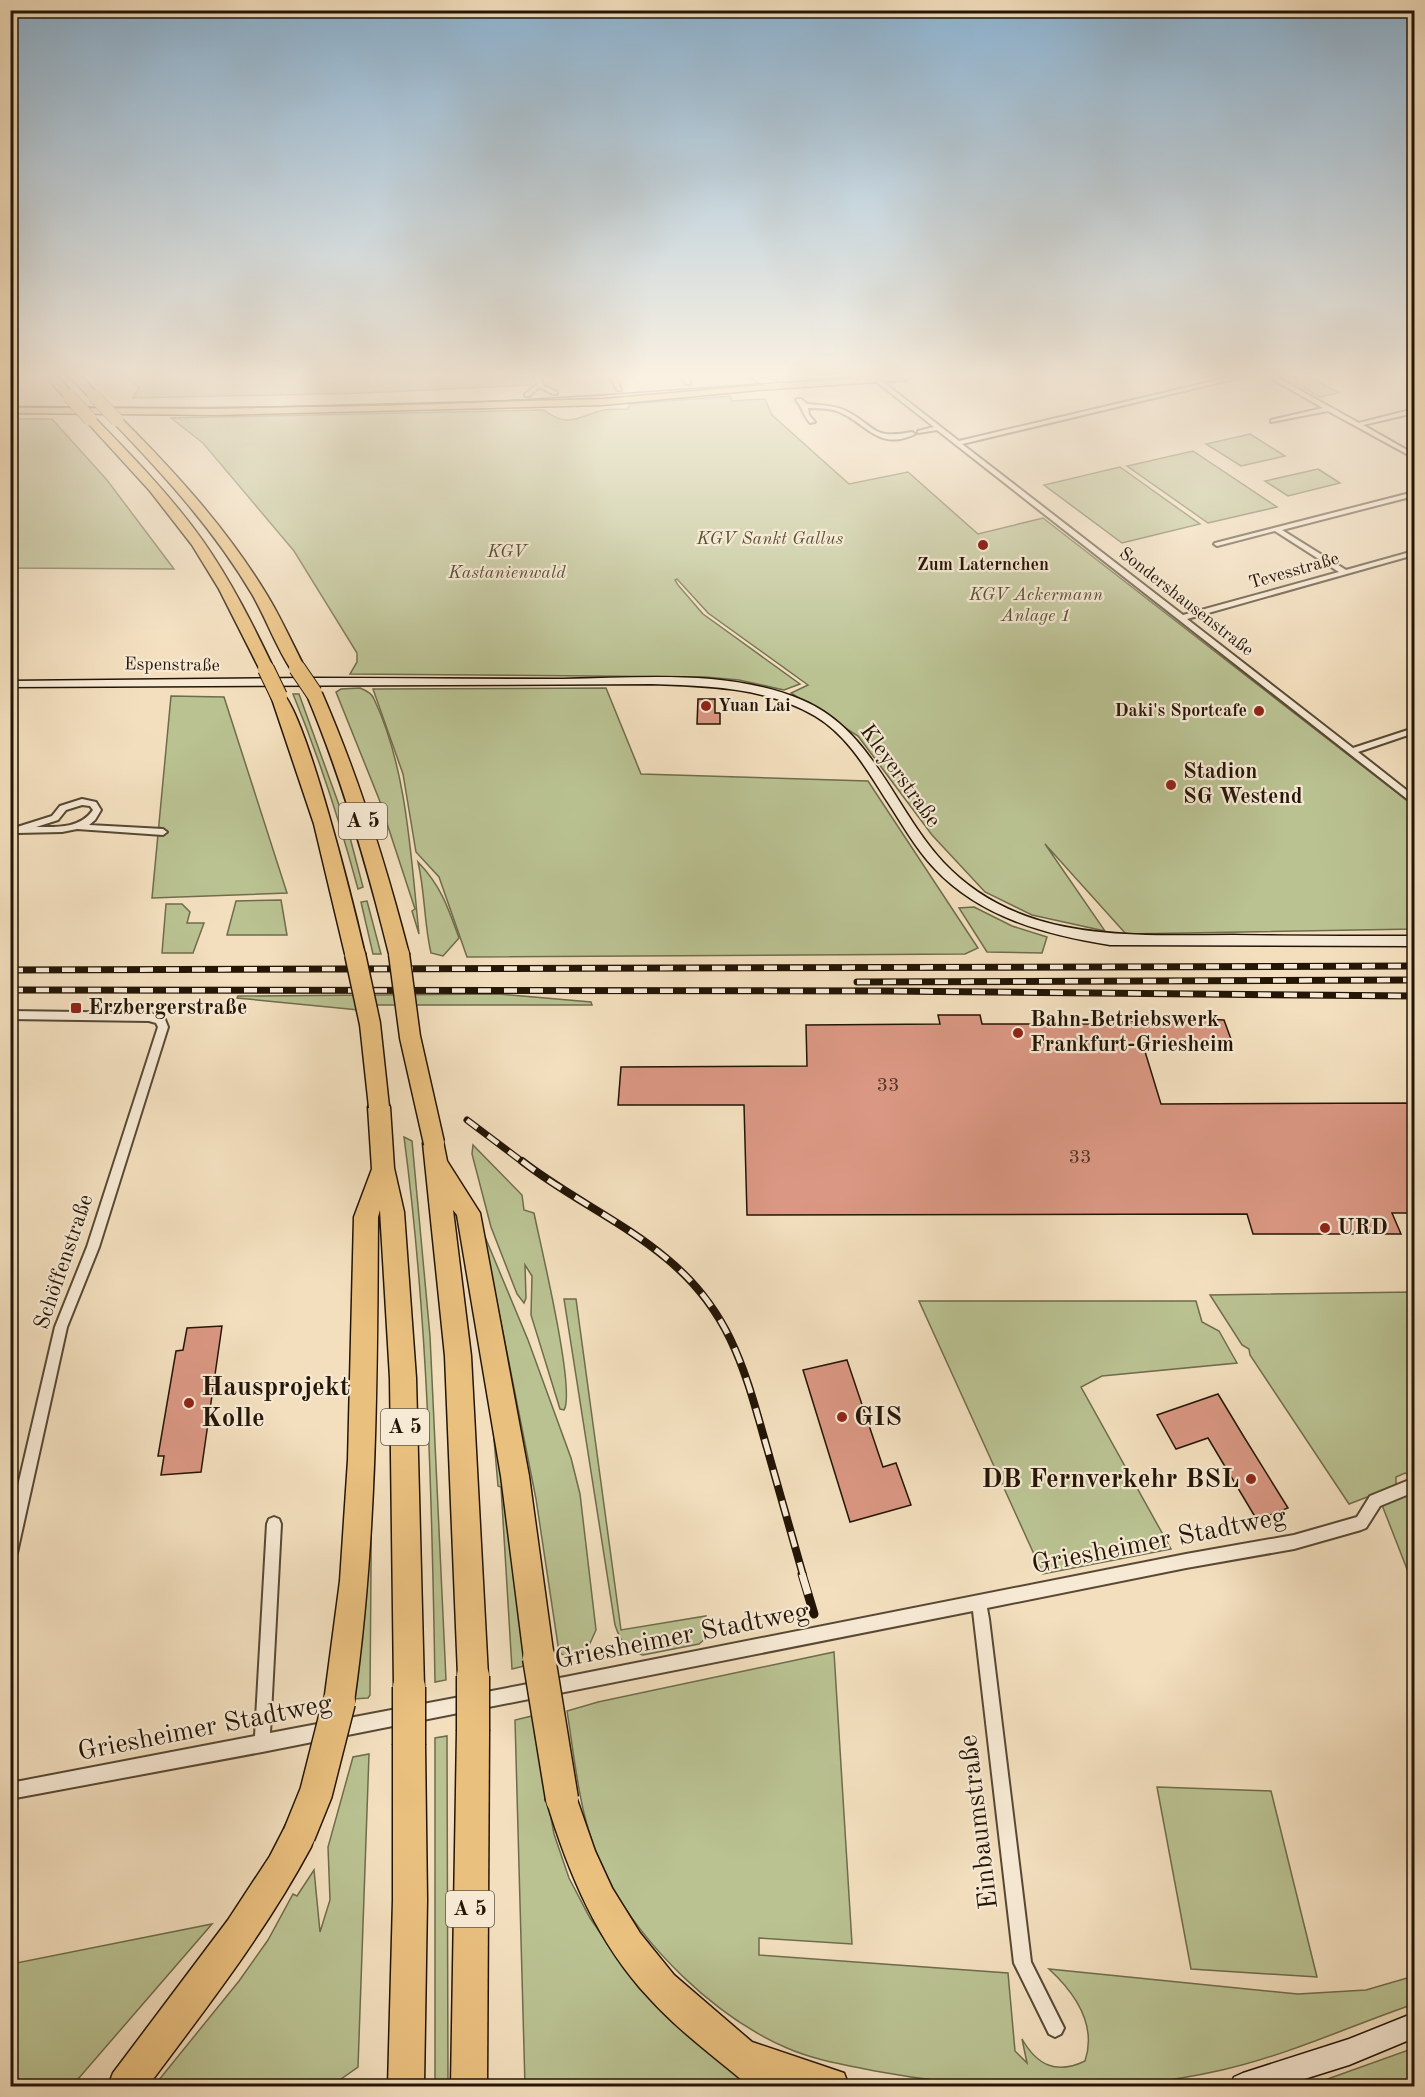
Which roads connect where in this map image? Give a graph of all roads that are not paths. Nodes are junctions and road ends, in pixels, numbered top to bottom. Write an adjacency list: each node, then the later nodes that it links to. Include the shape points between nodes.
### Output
1 (141, 475): 23 (highway, A 5, bridge, via 210,562 239,611 279,696 319,806 370,1024)
2 (170, 475): 22 (highway, A 5, bridge, via 260,595 314,693 372,849 399,954 410,1038)
3 (998, 475): 9 (street, Sondershausenstraße)
4 (1414, 494): 5 (street)
5 (1278, 530): 6 (street); 8 (street)
6 (1217, 544)
7 (1414, 553): 8 (street, Tevesstraße)
8 (1344, 573): 9 (street, Tevesstraße)
9 (1182, 618): 13 (street, Sondershausenstraße)
10 (333, 682): 11 (street, Espenstraße); 20 (street, Kleyerstraße, via 672,682 760,690 809,708 840,729 940,866 974,895 1018,918 1064,933 1110,940)
11 (10, 684)
12 (1414, 730): 13 (street)
13 (1352, 751): 14 (street, Sondershausenstraße)
14 (1414, 800)
15 (55, 818): 16 (street, via 63,808 82,802 93,804 97,810 93,819); 17 (street, via 56,824); 18 (street)
16 (80, 827): 17 (street); 19 (street)
17 (65, 828): 18 (street)
18 (14, 831)
19 (163, 832)
20 (1414, 941)
21 (10, 1015): 26 (street, Schöffenstraße, via 149,1017 163,1024 93,1247 61,1327)
22 (435, 1153): 32 (highway, bridge, via 468,1213 515,1476 562,1799 586,1870 625,1943 662,1987); 35 (highway, A 5, bridge, via 458,1356 473,1676)
23 (383, 1168): 33 (highway, bridge, via 366,1217 357,1544 346,1663 315,1792 299,1835 272,1884); 34 (highway, A 5, bridge, via 392,1212 404,1378 410,1900)
24 (1414, 1485): 27 (street, Griesheimer Stadtweg, via 1375,1501 1362,1523 1294,1542)
25 (274, 1524): 28 (street)
26 (10, 1553)
27 (978, 1603): 28 (street, Griesheimer Stadtweg); 31 (street, Einbaumstraße, via 1023,1963)
28 (262, 1744): 29 (street, Griesheimer Stadtweg)
29 (10, 1791)
30 (1414, 2026): 38 (street)
31 (1054, 2028)
32 (737, 2051): 36 (highway); 37 (highway, via 791,2075)
33 (126, 2086)
34 (406, 2086)
35 (469, 2086)
36 (776, 2086)
37 (831, 2086)
38 (1243, 2086)

